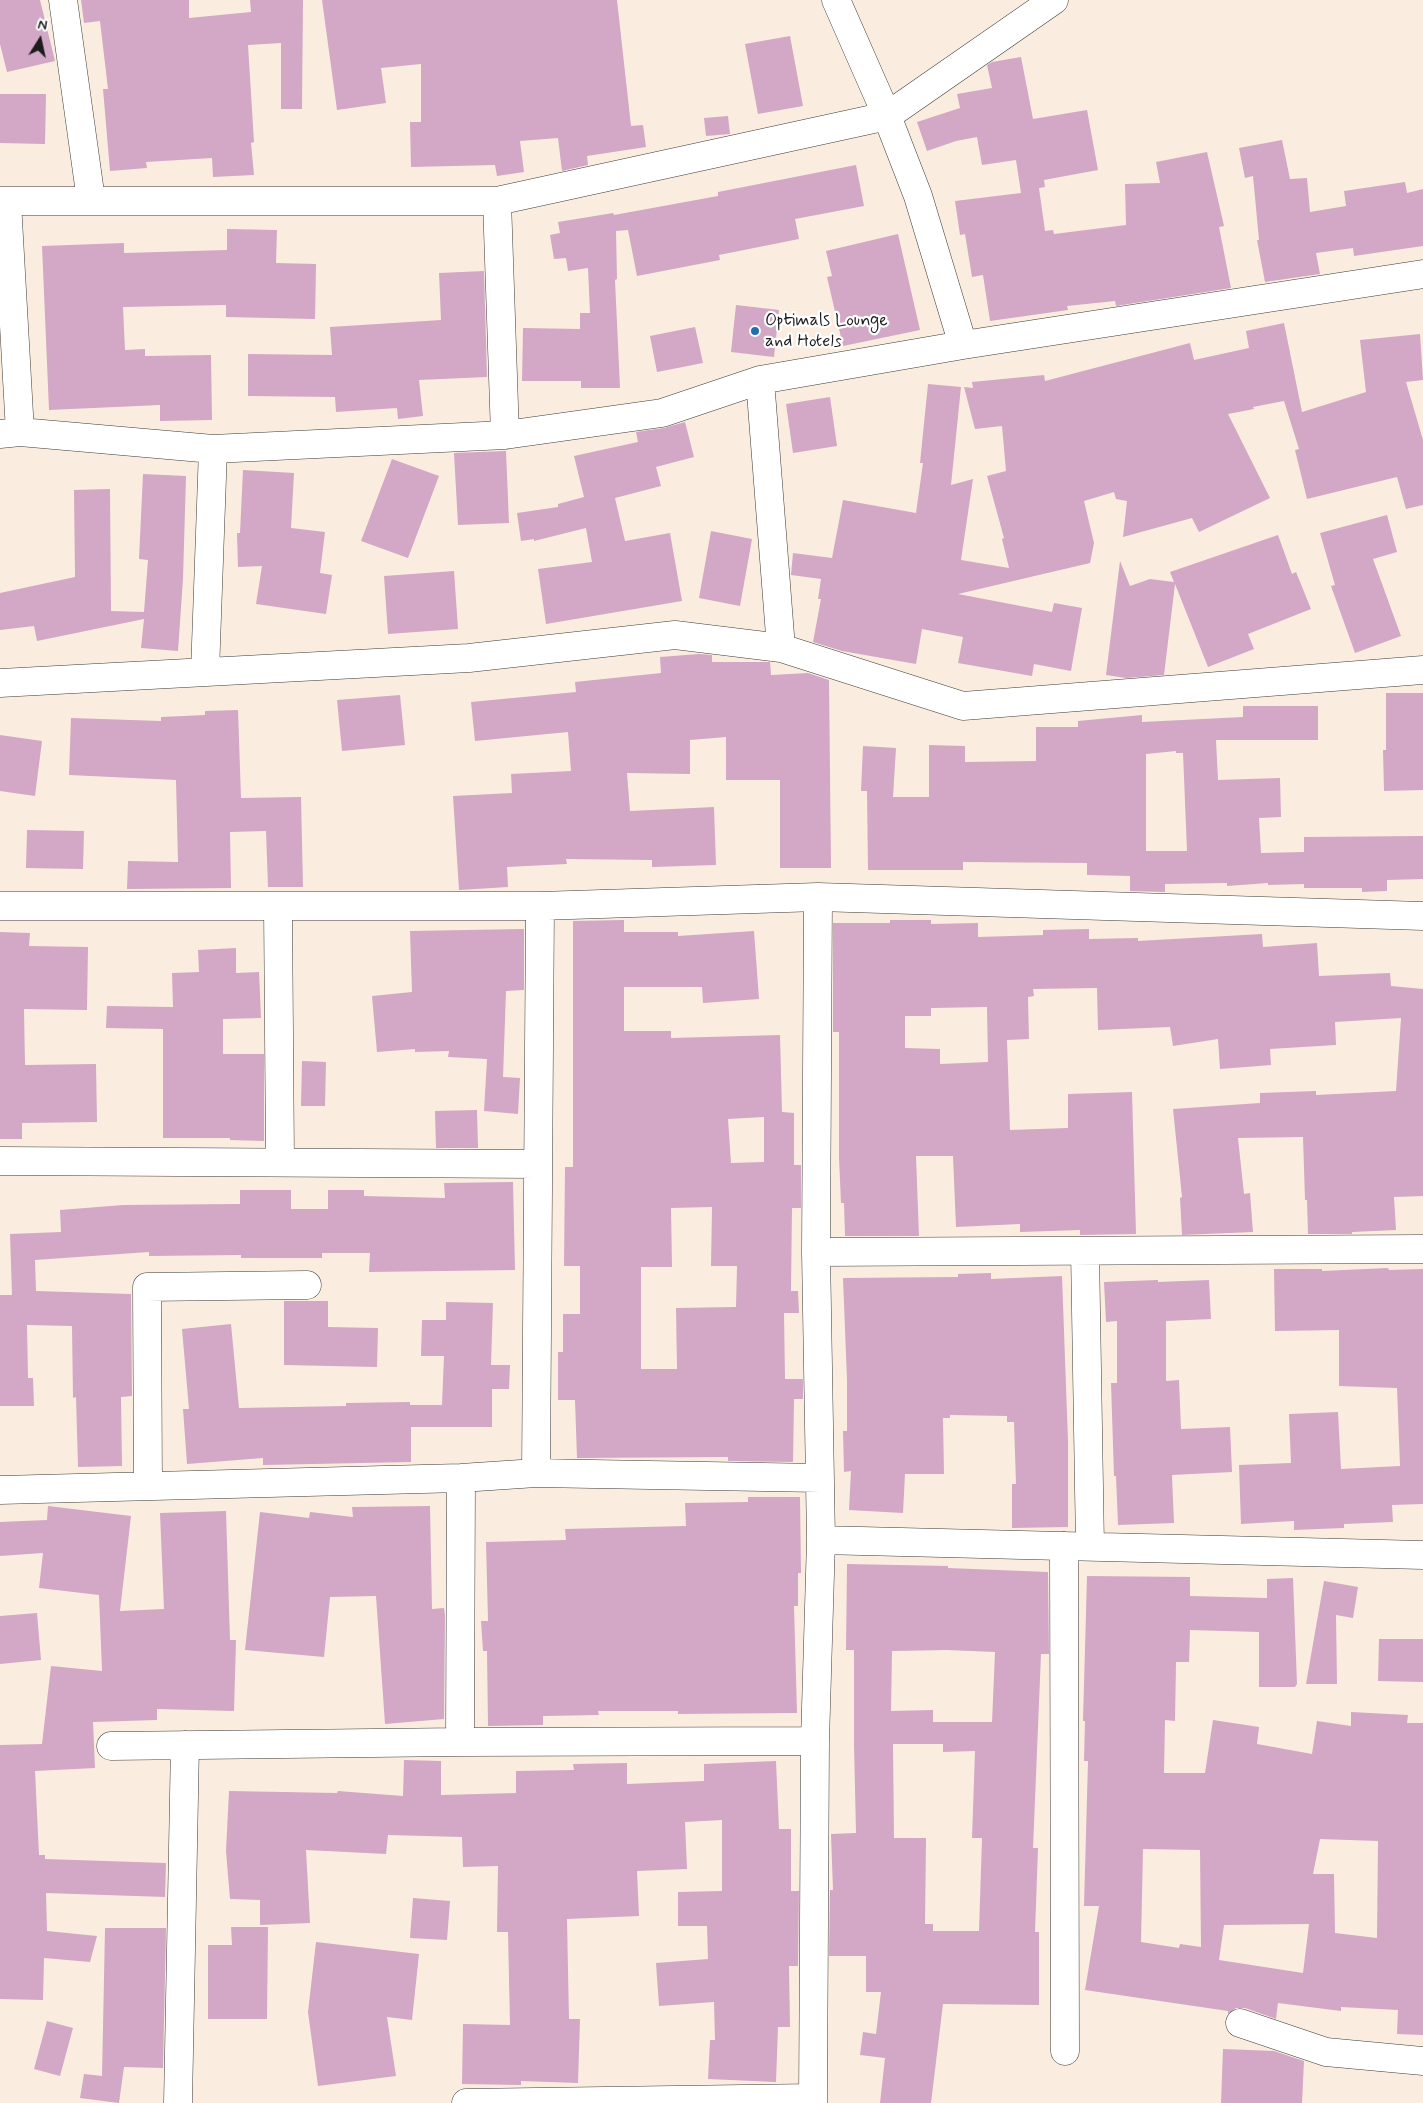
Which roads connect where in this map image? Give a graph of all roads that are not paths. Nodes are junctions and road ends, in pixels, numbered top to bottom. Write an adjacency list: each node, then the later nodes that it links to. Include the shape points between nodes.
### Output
1 (63, 0): 5 (street)
2 (836, 0): 4 (street)
3 (1054, 0): 4 (street)
4 (887, 116): 7 (street); 9 (street, via 918,196)
5 (92, 200): 6 (street); 7 (street)
6 (3, 201): 11 (street)
7 (497, 202): 12 (street)
8 (1423, 274): 9 (street)
9 (963, 345): 10 (street)
10 (760, 380): 12 (street, via 662,413); 14 (street)
11 (10, 433): 13 (street)
12 (505, 435): 13 (street)
13 (213, 449): 16 (street)
14 (781, 648): 15 (street, via 963,706); 16 (street, via 675,635 469,658)
15 (1423, 670)
16 (206, 672): 17 (street)
17 (0, 683)
18 (818, 897): 20 (street); 22 (street); 28 (street)
19 (0, 906): 21 (street)
20 (540, 906): 21 (street); 25 (street)
21 (278, 907): 24 (street)
22 (1423, 916)
23 (0, 1161): 24 (street)
24 (280, 1161): 25 (street)
25 (537, 1164): 30 (street)
26 (1423, 1249): 27 (street)
27 (1085, 1251): 28 (street); 36 (street)
28 (816, 1252): 32 (street)
29 (307, 1284): 33 (street, via 147,1288)
30 (536, 1473): 31 (street); 32 (street)
31 (461, 1478): 33 (street); 39 (street)
32 (820, 1478): 35 (street)
33 (148, 1486): 34 (street)
34 (0, 1490)
35 (821, 1540): 36 (street); 38 (street)
36 (1077, 1546): 37 (street); 43 (street)
37 (1423, 1555)
38 (816, 1741): 39 (street); 45 (street)
39 (460, 1742): 40 (street)
40 (184, 1745): 41 (street); 47 (street)
41 (111, 1746)
42 (1240, 2023): 44 (street, via 1326,2052)
43 (1065, 2051)
44 (1423, 2061)
45 (813, 2100): 46 (street)
46 (592, 2102): 48 (street)
47 (178, 2103)
48 (466, 2103)

